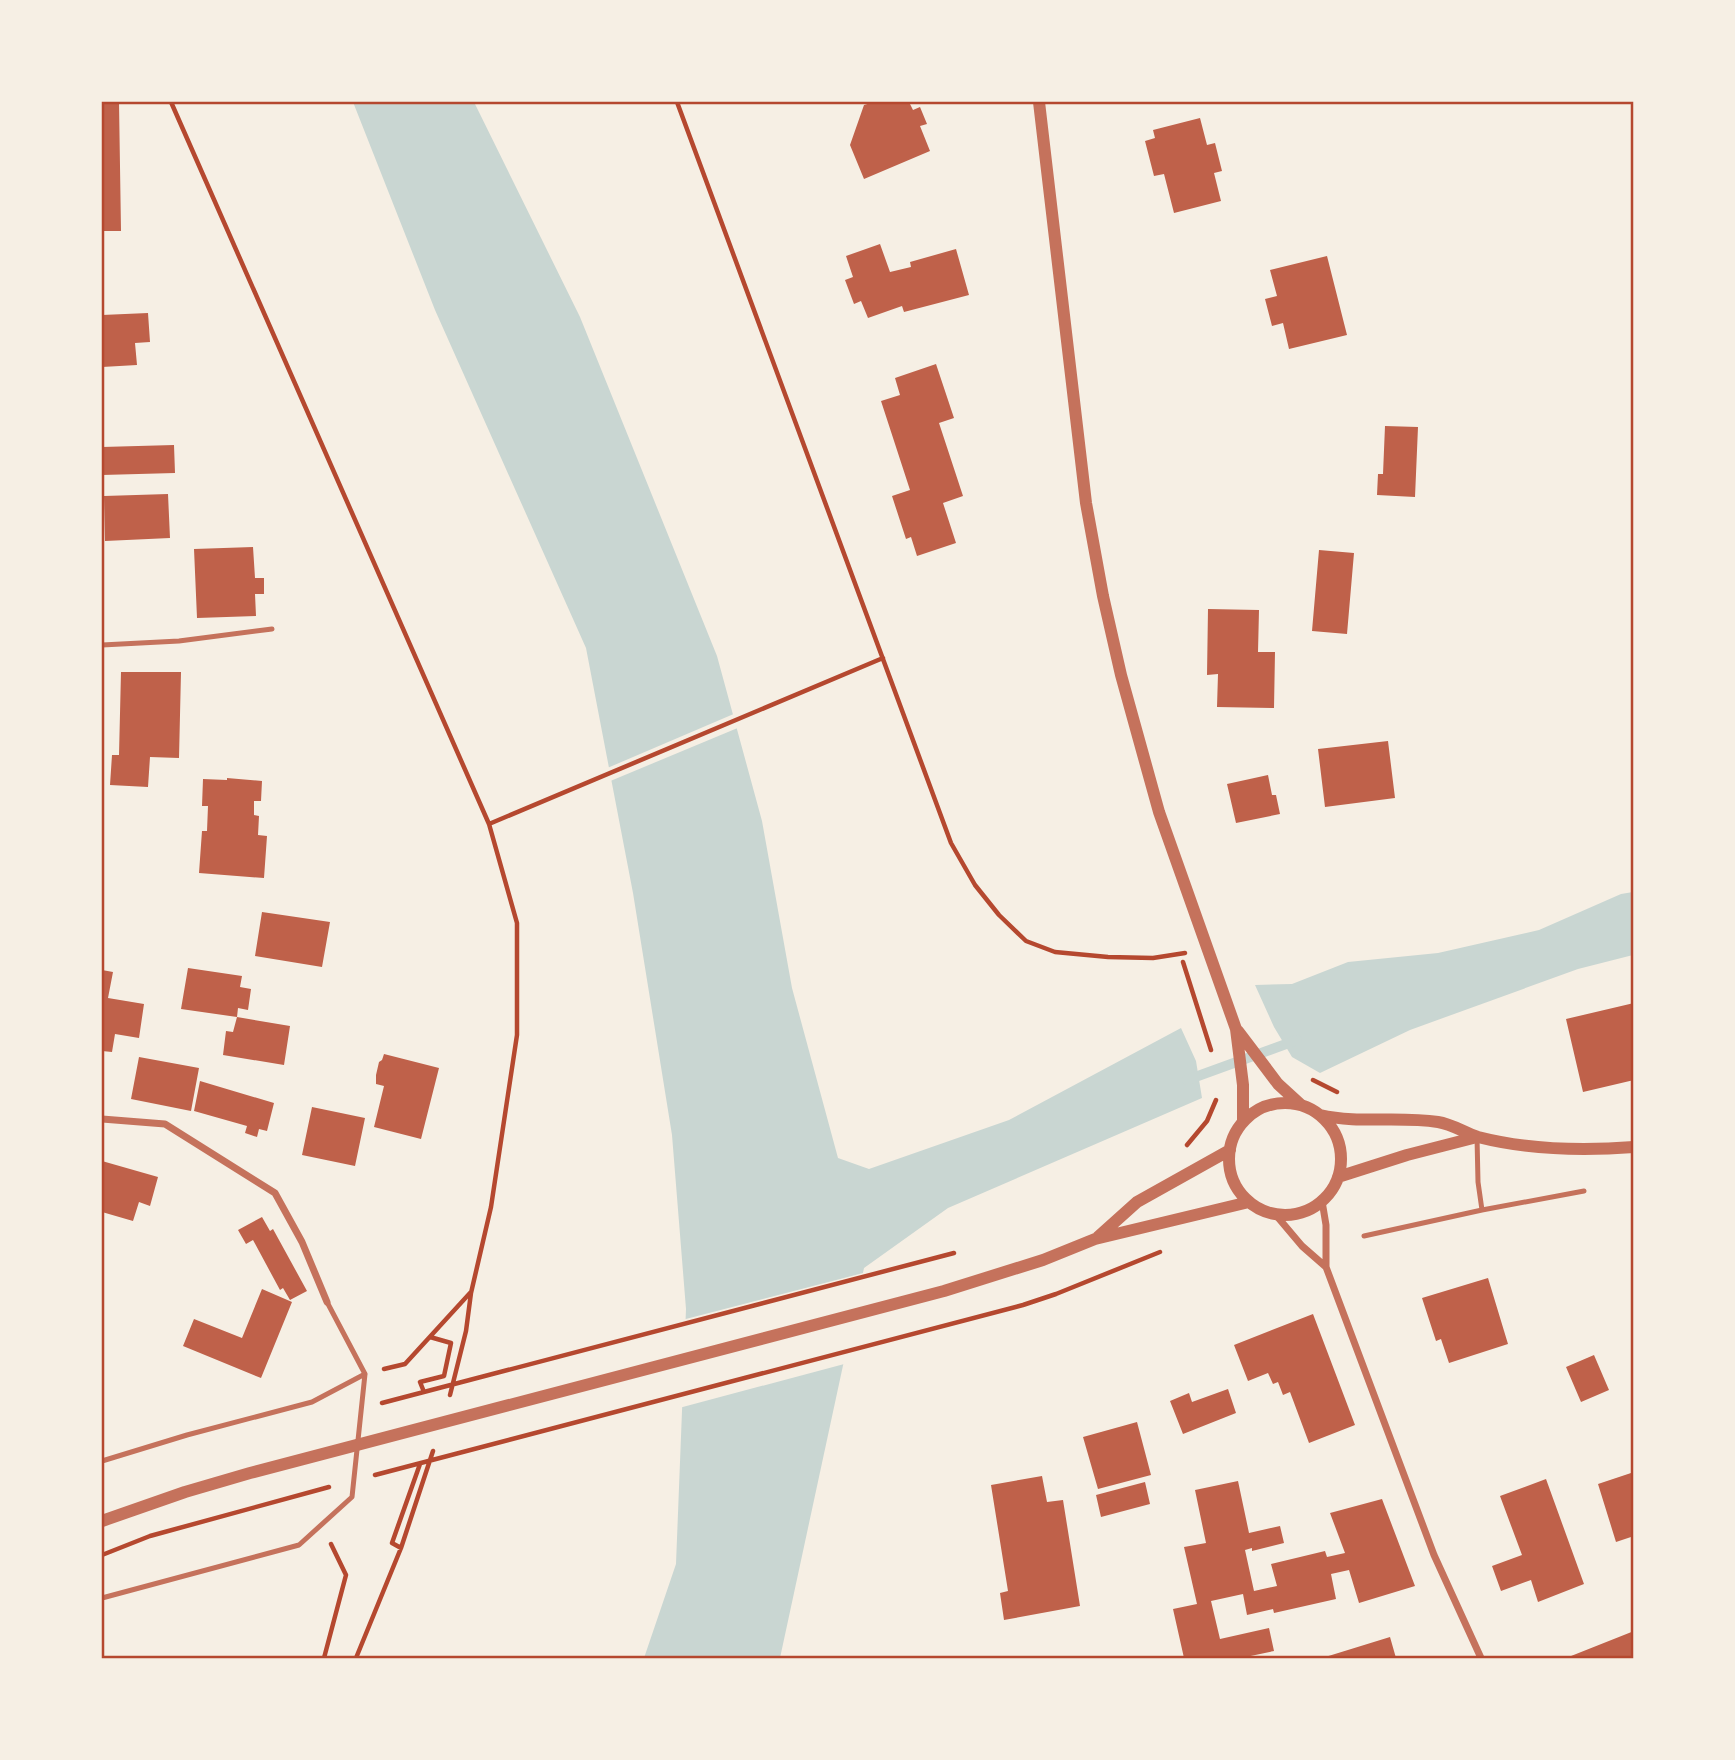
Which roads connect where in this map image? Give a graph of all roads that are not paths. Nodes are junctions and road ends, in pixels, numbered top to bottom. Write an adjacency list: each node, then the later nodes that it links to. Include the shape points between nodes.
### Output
1 (1039, 102): 4 (street, via 1086,503 1105,607 1159,812)
2 (272, 629): 3 (lane)
3 (102, 645)
4 (1236, 1029): 5 (street); 8 (street)
5 (1301, 1105): 6 (street); 8 (street, via 1270,1105)
6 (1320, 1115): 9 (street, via 1359,1121 1442,1122); 12 (street, via 1337,1139)
7 (102, 1119): 21 (street, via 165,1124 275,1193)
8 (1243, 1121): 11 (street)
9 (1478, 1137): 10 (street, via 1571,1150); 12 (street); 16 (lane)
10 (1633, 1147)
11 (1230, 1150): 15 (street, via 1233,1178); 19 (street, via 1137,1202)
12 (1338, 1177): 14 (street)
13 (1584, 1191): 16 (lane)
14 (1322, 1201): 17 (street, via 1300,1213); 20 (street)
15 (1249, 1202): 17 (street); 19 (street)
16 (1482, 1210): 18 (lane)
17 (1275, 1214): 20 (street)
18 (1364, 1236)
19 (1095, 1239): 24 (street, via 944,1292 291,1463)
20 (1326, 1267): 26 (street, via 1434,1555)
21 (327, 1302): 22 (lane)
22 (365, 1374): 23 (lane, via 313,1402); 25 (lane, via 352,1497 299,1545)
23 (102, 1461)
24 (102, 1521)
25 (102, 1598)
26 (1481, 1658)

